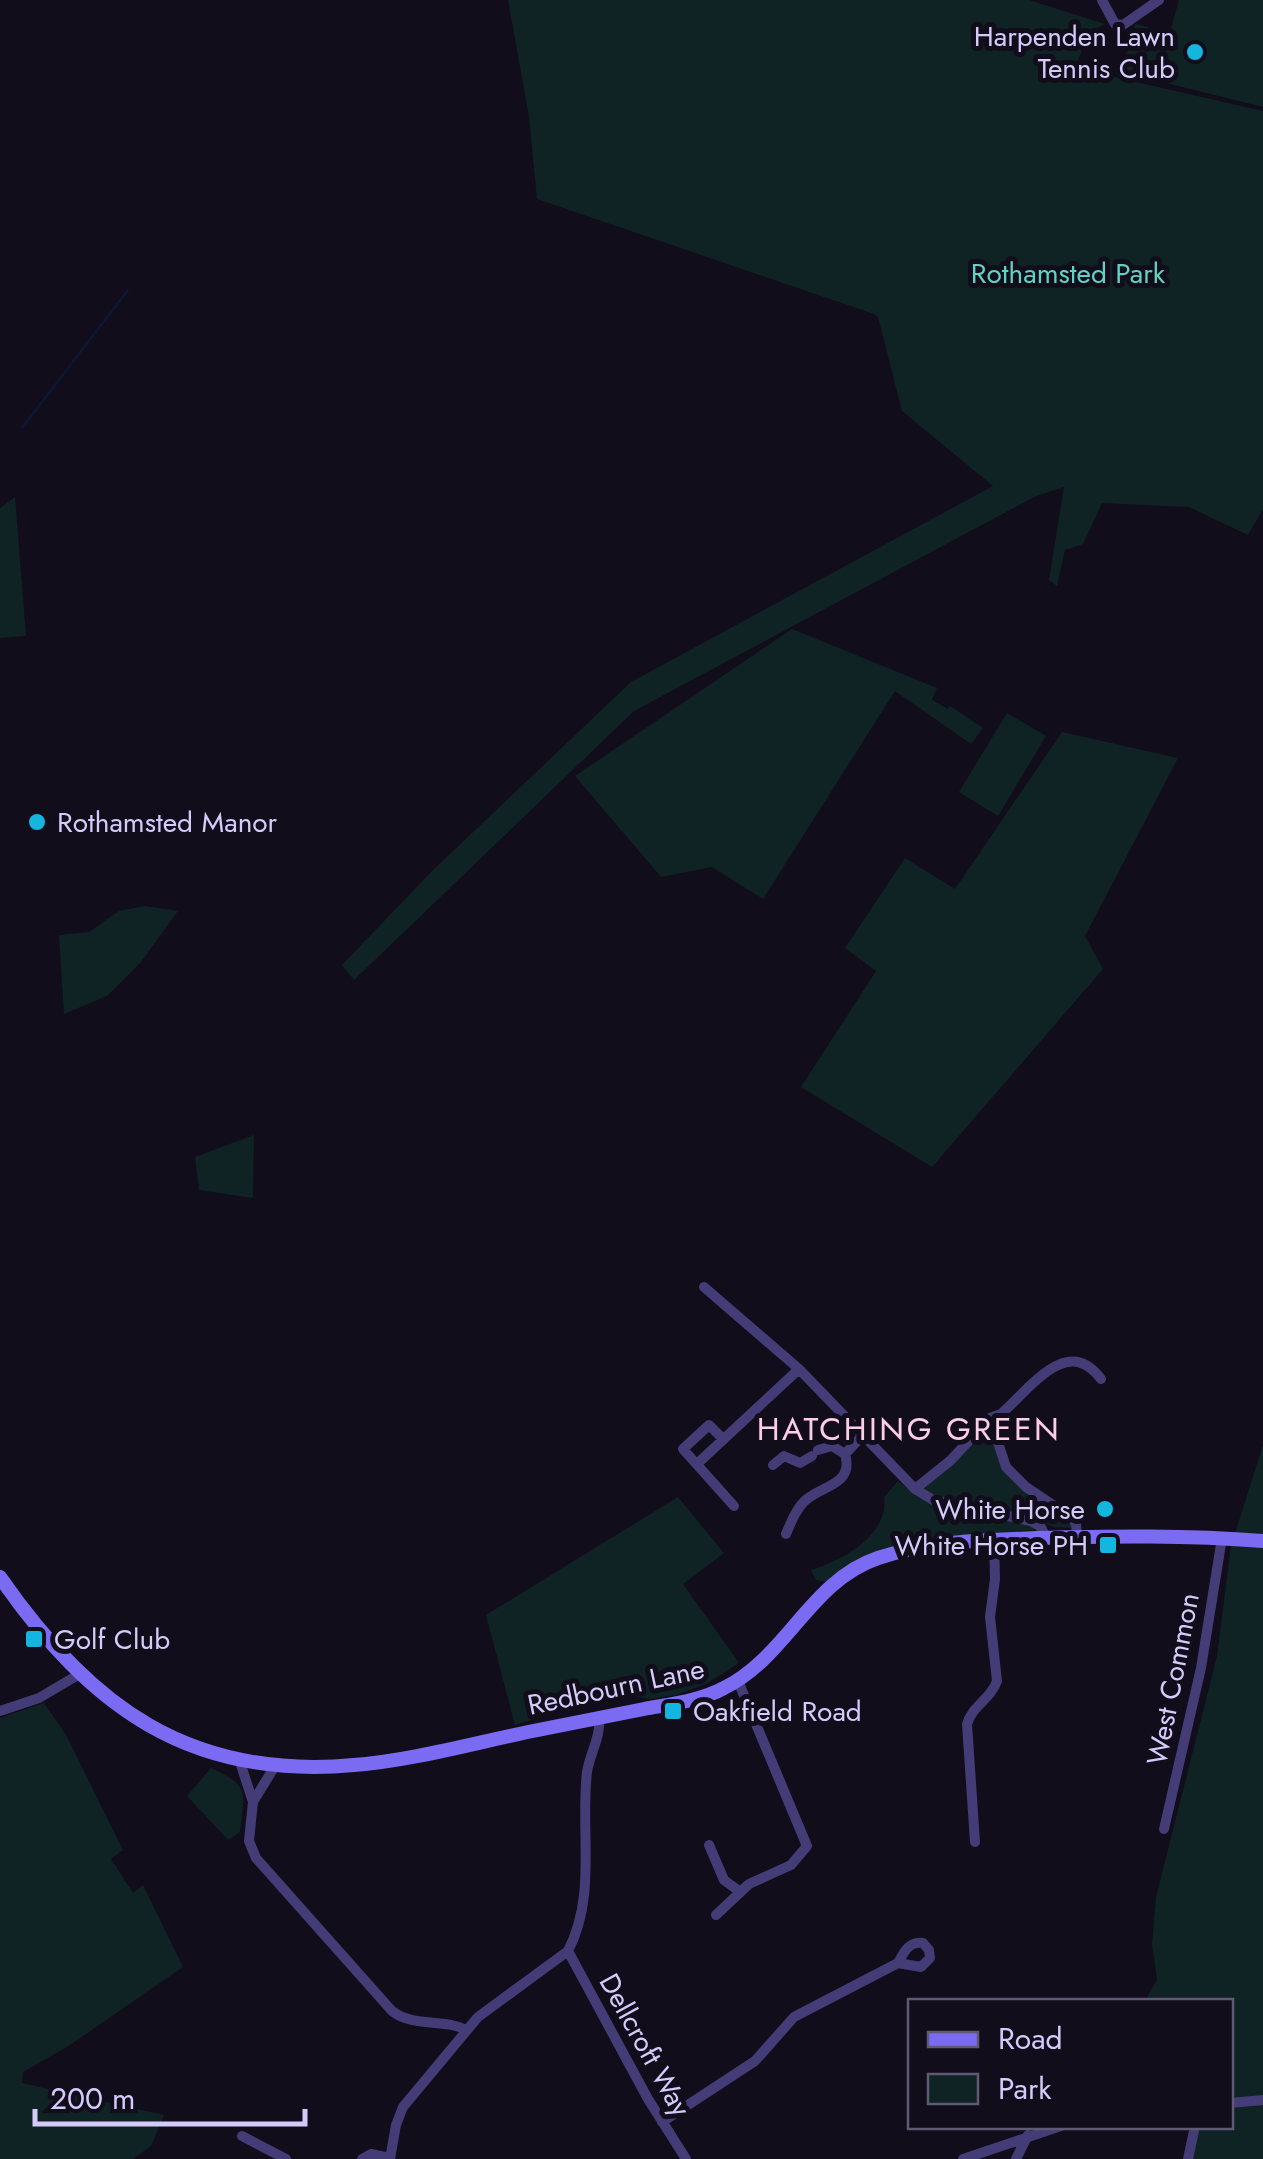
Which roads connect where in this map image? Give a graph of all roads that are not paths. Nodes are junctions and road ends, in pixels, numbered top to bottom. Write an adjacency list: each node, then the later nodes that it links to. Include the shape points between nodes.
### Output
1 (1102, 0): 2 (street, via 1114,24 1124,24)
2 (1159, 0)
3 (704, 1287): 4 (street)
4 (798, 1369): 7 (street); 8 (street)
5 (1101, 1379): 6 (street, via 1079,1362 1058,1364)
6 (990, 1418): 12 (street); 15 (street, via 1006,1467 1072,1518)
7 (862, 1436): 9 (street); 12 (street)
8 (723, 1440): 10 (street); 10 (street, via 709,1425 683,1450)
9 (845, 1454): 11 (street, via 832,1446 800,1463 784,1456); 14 (street, via 842,1477 804,1502)
10 (697, 1464): 13 (street)
11 (773, 1464)
12 (915, 1488): 16 (street, via 933,1500 1030,1521)
13 (734, 1506)
14 (786, 1534)
15 (1076, 1537): 16 (main road, Redbourn Lane); 17 (main road, Redbourn Lane)
16 (1046, 1538): 18 (main road, Redbourn Lane)
17 (1222, 1538): 19 (main road, Redbourn Lane); 28 (street, West Common, via 1198,1684)
18 (994, 1540): 22 (main road, Redbourn Lane, via 912,1549 853,1570); 29 (street, via 990,1617 997,1681 967,1724)
19 (1263, 1541)
20 (0, 1578): 21 (main road, Redbourn Lane)
21 (78, 1675): 23 (street); 25 (main road, Redbourn Lane, via 137,1719)
22 (738, 1681): 24 (main road, Redbourn Lane, via 700,1698); 31 (street, via 807,1841 791,1865)
23 (0, 1711)
24 (599, 1718): 26 (main road, Redbourn Lane, via 358,1765); 33 (street, via 587,1770 583,1914)
25 (239, 1760): 26 (main road, Redbourn Lane); 27 (street)
26 (275, 1766): 27 (street)
27 (252, 1802): 35 (street, via 248,1841 256,1858 392,2011)
28 (1164, 1829)
29 (974, 1842)
30 (709, 1846): 31 (street, via 724,1880)
31 (739, 1892): 32 (street)
32 (716, 1916)
33 (568, 1951): 35 (street); 38 (street, Dellcroft Way)
34 (898, 1963): 38 (street, via 794,2017 755,2061)
35 (466, 2030): 43 (street, via 403,2108)
36 (1263, 2100): 37 (street)
37 (1233, 2103)
38 (662, 2122): 46 (street, Dellcroft Way)
39 (1049, 2129): 41 (street)
40 (1194, 2129): 49 (street)
41 (1028, 2135): 47 (street); 48 (street)
42 (242, 2136): 44 (street)
43 (390, 2158): 45 (street)
44 (286, 2159)
45 (362, 2159)
46 (686, 2159)
47 (963, 2159)
48 (1016, 2159)
49 (1188, 2159)

